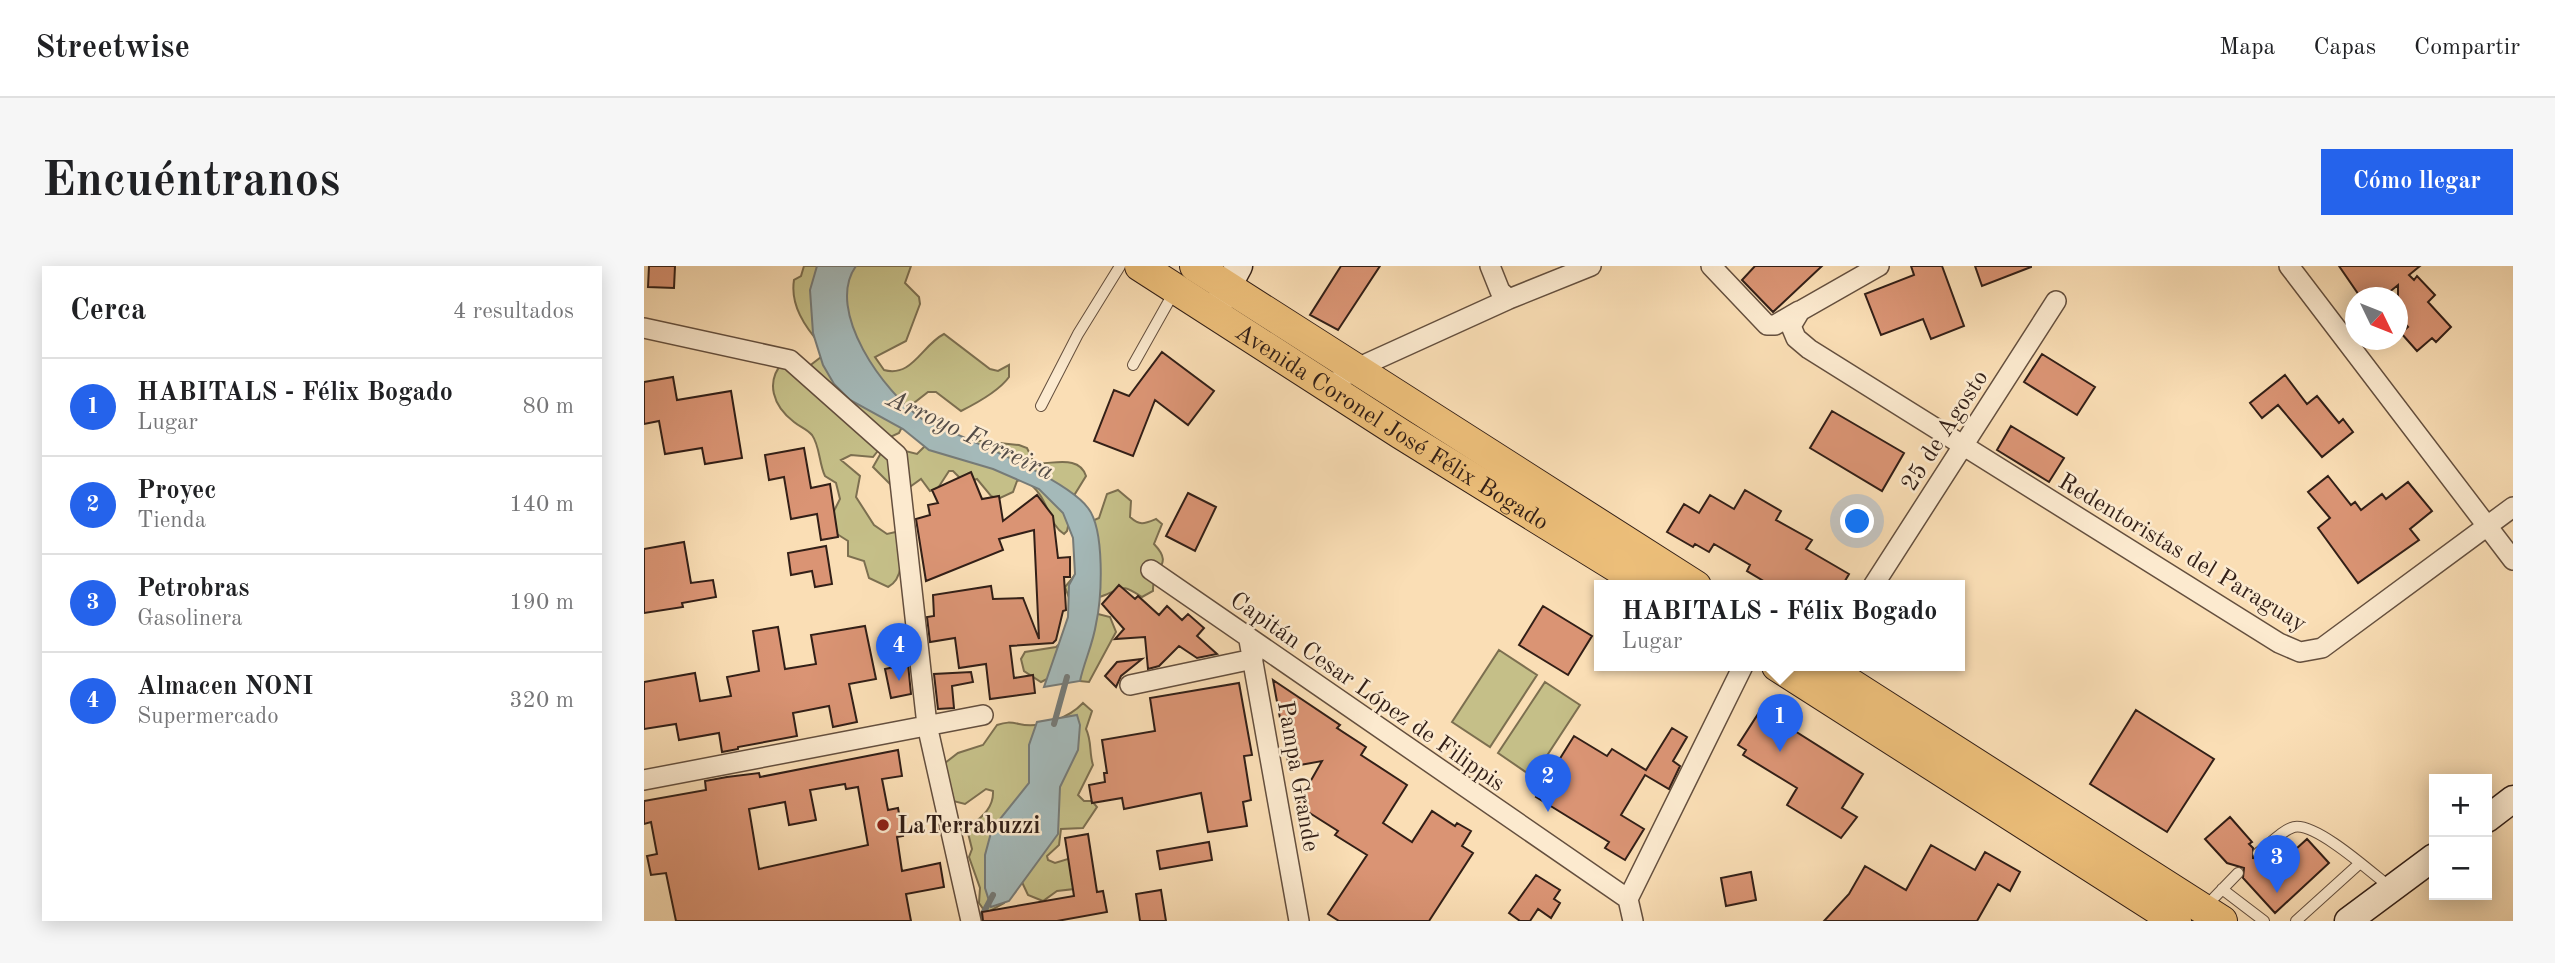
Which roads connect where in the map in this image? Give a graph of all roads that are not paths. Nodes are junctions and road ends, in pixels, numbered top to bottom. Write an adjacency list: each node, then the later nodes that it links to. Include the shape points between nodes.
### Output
1 (1120, 266): 19 (lane)
2 (1140, 266): 10 (main road, Avenida Coronel José Félix Bogado)
3 (1195, 266): 9 (main road, Avenida Coronel José Félix Bogado)
4 (1490, 266): 11 (street, via 1500,291)
5 (1591, 266): 11 (street)
6 (1711, 266): 13 (street, via 1767,325)
7 (2289, 266): 22 (street)
8 (1875, 267): 13 (street)
9 (1233, 276): 14 (street); 17 (main road, Avenida Coronel José Félix Bogado)
10 (1176, 289): 14 (main road, Avenida Coronel José Félix Bogado); 16 (lane)
11 (1509, 299): 17 (street)
12 (2056, 301): 20 (street, 25 de Agosto)
13 (1800, 311): 20 (street, Redentoristas del Paraguay, via 1791,326 1809,349)
14 (1214, 313): 18 (main road, Avenida Coronel José Félix Bogado)
15 (644, 328): 34 (street, via 789,360 897,454)
16 (1133, 365)
17 (1355, 369): 18 (street); 26 (main road, Avenida Coronel José Félix Bogado)
18 (1329, 387): 25 (main road, Avenida Coronel José Félix Bogado)
19 (1041, 406)
20 (1962, 448): 22 (street, Redentoristas del Paraguay, via 2278,643 2300,652 2322,648); 27 (street, 25 de Agosto)
21 (2513, 507): 22 (street, Redentoristas del Paraguay)
22 (2488, 525): 23 (street)
23 (2513, 560)
24 (1151, 570): 28 (street, Capitán Cesar López de Filippis)
25 (1637, 580)
26 (1687, 580)
27 (1876, 580)
28 (1251, 650): 32 (street); 43 (street, Capitán Cesar López de Filippis); 46 (street, Pampa Grande)
29 (1741, 671): 43 (street)
30 (1785, 671): 48 (main road)
31 (1831, 671): 44 (main road)
32 (1130, 685)
33 (983, 715): 34 (street)
34 (927, 725): 35 (street); 45 (street)
35 (644, 780)
36 (2513, 799): 37 (street)
37 (2492, 814)
38 (2258, 853): 40 (lane, via 2293,827 2304,828)
39 (2429, 861): 42 (street)
40 (2360, 864): 42 (lane); 50 (lane)
41 (2238, 873): 44 (lane)
42 (2392, 889): 51 (street)
43 (1628, 900): 47 (street)
44 (2216, 906): 49 (lane)
45 (969, 913)
46 (1300, 921)
47 (1633, 921)
48 (2176, 921)
49 (2264, 921)
50 (2296, 921)
51 (2348, 921)

